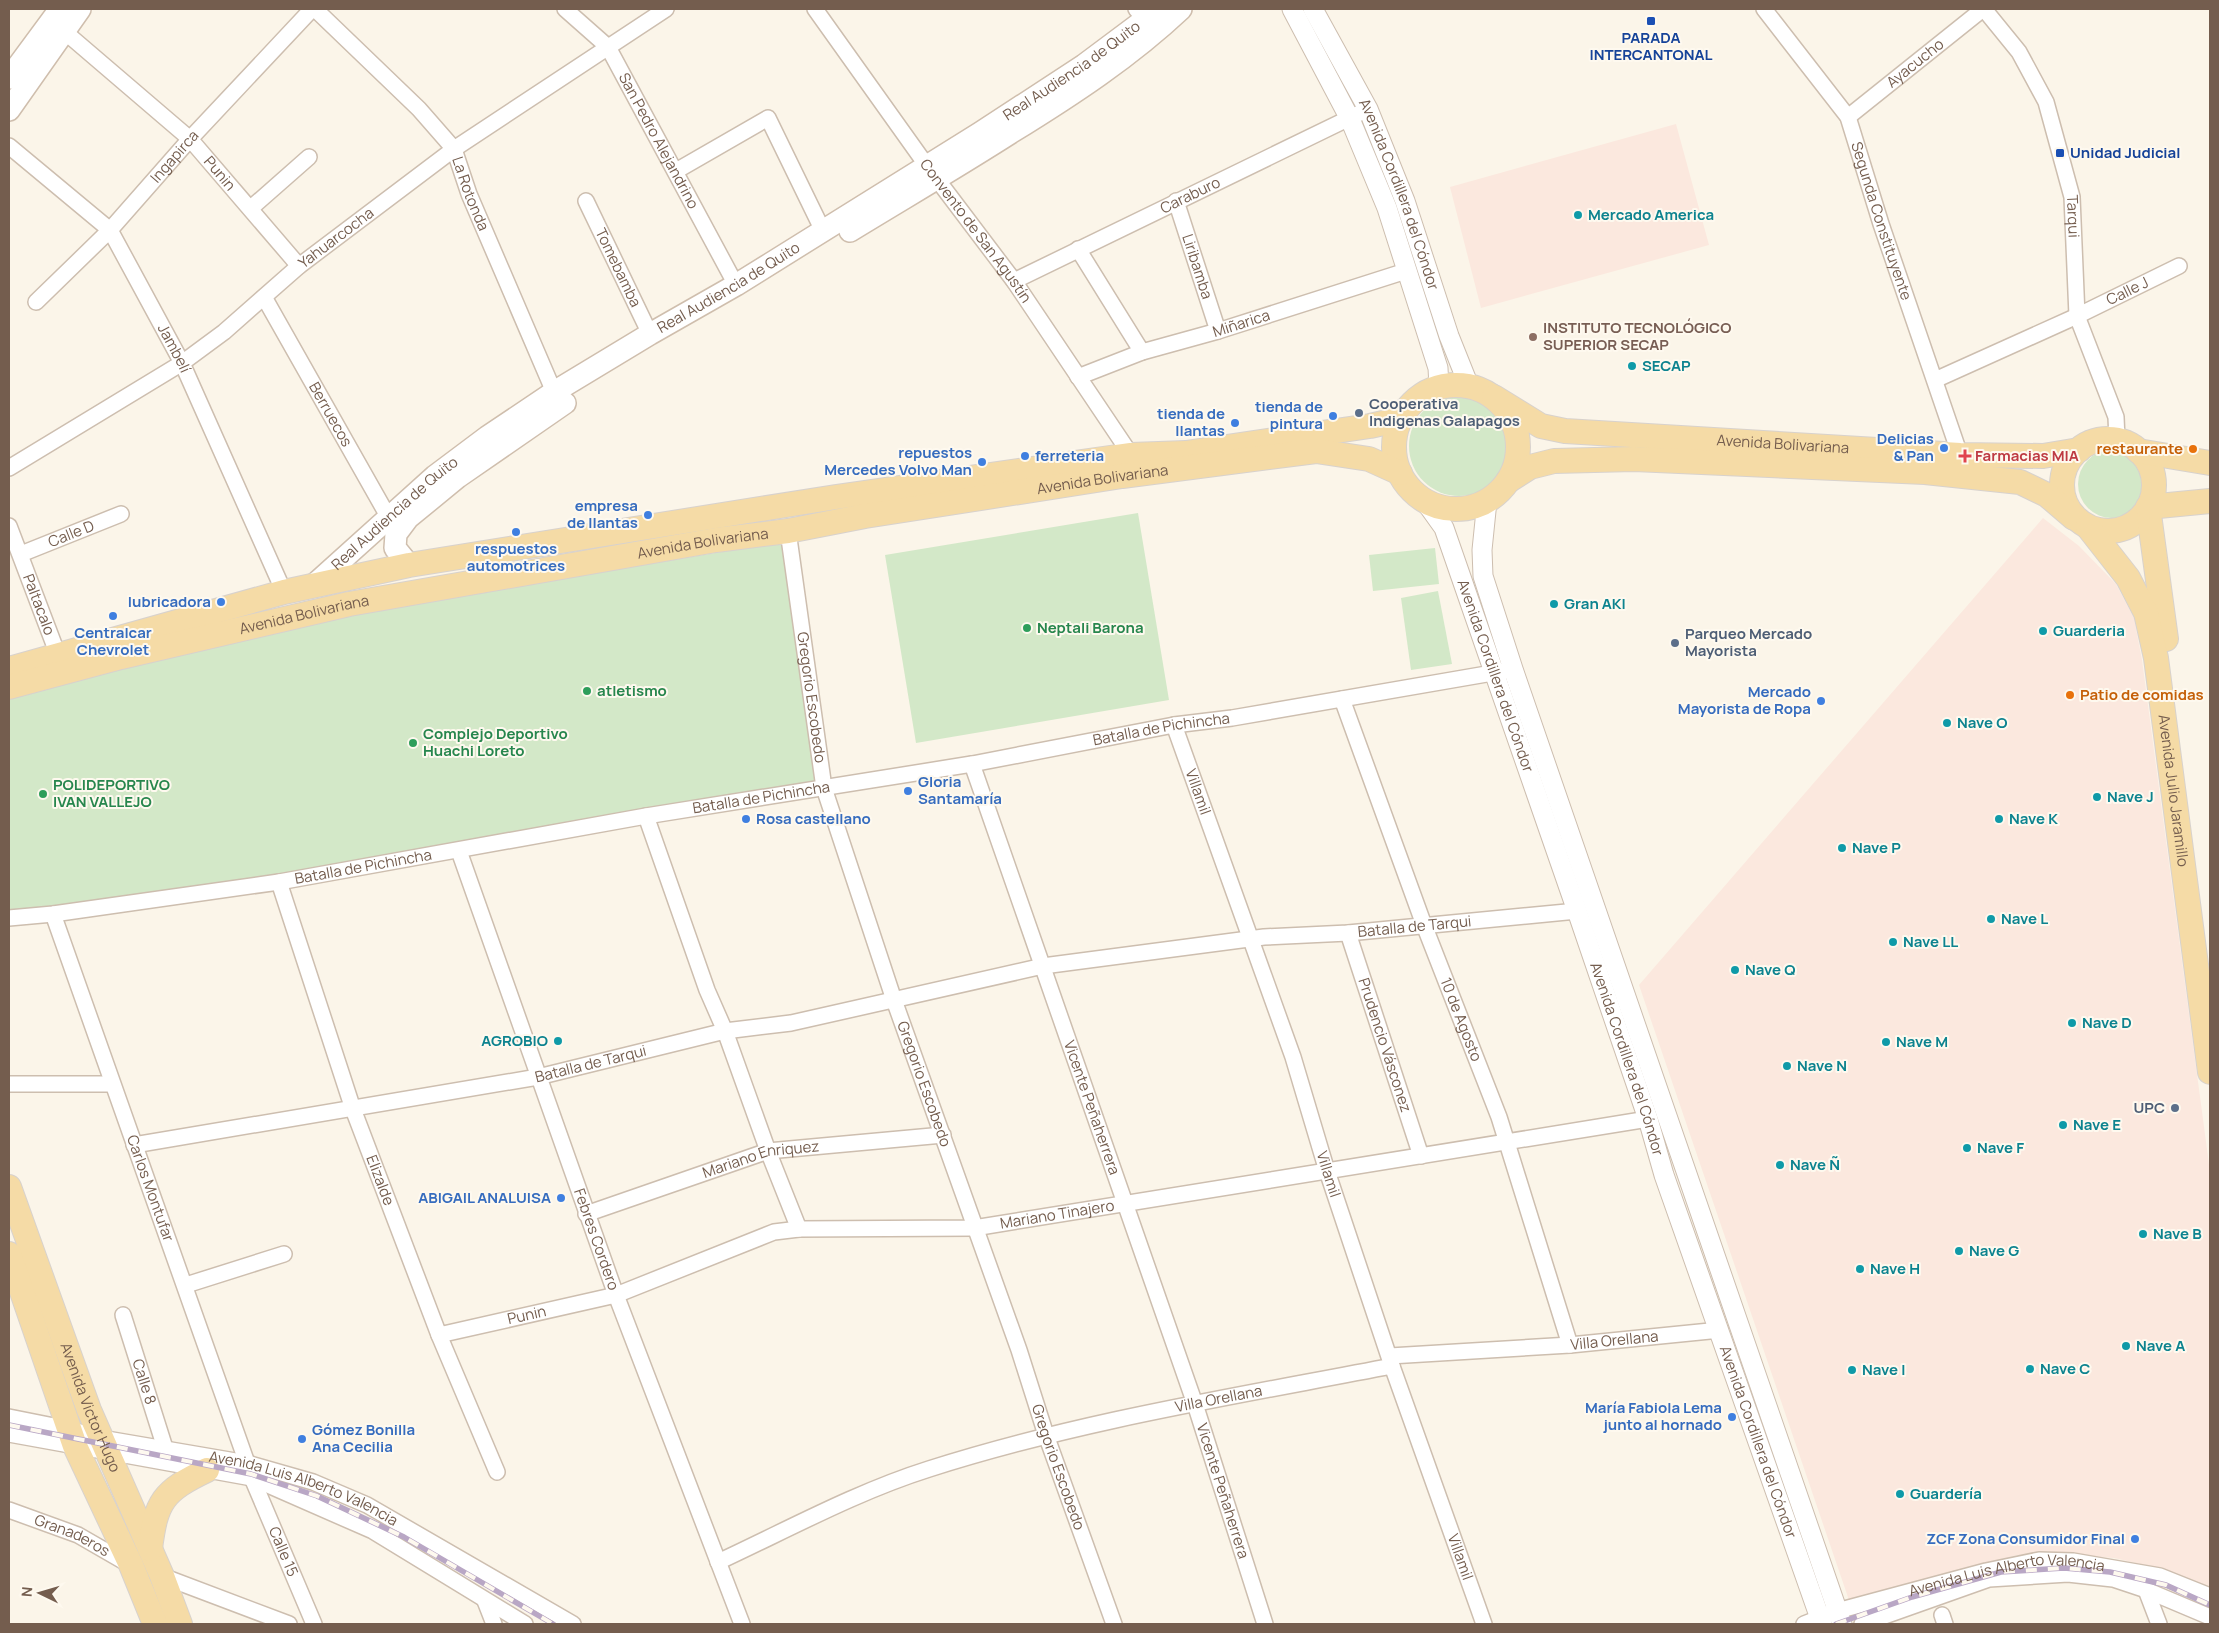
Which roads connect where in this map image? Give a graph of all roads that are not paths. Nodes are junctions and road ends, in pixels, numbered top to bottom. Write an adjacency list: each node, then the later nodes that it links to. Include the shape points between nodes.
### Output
1 (60, 9): 15 (main road)
2 (80, 9): 13 (main road)
3 (313, 9): 20 (street, Ingapirca); 22 (street, La Rotonda, via 419,109)
4 (565, 9): 14 (street, San Pedro Alejandrino)
5 (666, 9): 14 (street, Yahuarcocha)
6 (815, 9): 25 (street, Convento de San Agustín)
7 (1181, 9): 25 (main road, Real Audiencia de Quito, via 1102,74)
8 (1314, 9): 12 (street); 16 (street, Avenida Cordillera del Cóndor)
9 (1764, 9): 18 (street, Segunda Constituyente)
10 (1983, 9): 18 (street, Ayacucho); 39 (street, Tarqui, via 2019,52 2046,102 2072,197)
11 (1147, 13): 25 (main road, Real Audiencia de Quito, via 1084,65)
12 (1295, 14): 19 (street, Avenida Cordillera del Cóndor)
13 (65, 32): 17 (main road); 20 (street, Punin)
14 (608, 47): 22 (street, Yahuarcocha); 24 (street, San Pedro Alejandrino)
15 (9, 78)
16 (1368, 109): 19 (street, Caraburo); 46 (street, Avenida Cordillera del Cóndor, via 1405,201 1449,336)
17 (9, 110)
18 (1848, 117): 45 (street, Segunda Constituyente)
19 (1350, 119): 27 (street, Caraburo); 34 (street, Avenida Cordillera del Cóndor, via 1387,208)
20 (190, 139): 28 (street, Punin); 29 (street, Ingapirca)
21 (9, 146): 29 (street, Jambelí)
22 (454, 149): 32 (street, Yahuarcocha); 48 (street, La Rotonda, via 469,194)
23 (309, 157): 28 (street)
24 (676, 171): 30 (street, via 768,118); 36 (street, San Pedro Alejandrino)
25 (932, 172): 30 (main road, Real Audiencia de Quito); 35 (street, Convento de San Agustín); 66 (main road, Real Audiencia de Quito, via 573,397 458,477 408,518)
26 (586, 201): 41 (street, Tomebamba)
27 (1176, 201): 31 (street, Caraburo); 40 (street, Liribamba)
28 (251, 208): 32 (street, Punin)
29 (110, 230): 38 (street, Ingapirca); 43 (street, Jambelí)
30 (823, 231): 36 (main road, Real Audiencia de Quito)
31 (1078, 249): 35 (street, Caraburo); 42 (street)
32 (299, 266): 37 (street, Yahuarcocha)
33 (2178, 266): 39 (street, Calle J)
34 (1406, 271): 40 (street, Miñarica); 47 (street, Avenida Cordillera del Cóndor, via 1438,368)
35 (1014, 281): 44 (street, Convento de San Agustín)
36 (736, 285): 41 (main road, Real Audiencia de Quito)
37 (264, 297): 43 (street, Yahuarcocha); 66 (street, Berruecos)
38 (36, 302)
39 (2077, 316): 45 (street, Calle J); 51 (street, Tarqui, via 2116,417)
40 (1218, 331): 42 (street, Miñarica)
41 (650, 334): 48 (main road, Real Audiencia de Quito)
42 (1142, 352): 44 (street, Miñarica)
43 (182, 363): 57 (street, Yahuarcocha); 72 (street, Jambelí)
44 (1078, 377): 55 (street, Convento de San Agustín)
45 (1935, 380): 54 (street, Segunda Constituyente)
46 (1469, 386): 47 (main road, Avenida Bolivariana); 49 (main road, Avenida Bolivariana)
47 (1439, 387): 50 (main road, Avenida Bolivariana, via 1416,399)
48 (554, 392): 66 (main road, Real Audiencia de Quito, via 435,476)
49 (1494, 397): 54 (main road, Avenida Bolivariana, via 1541,426 1565,431); 59 (main road, Avenida Bolivariana, via 1510,415 1518,437 1515,468)
50 (1401, 419): 55 (main road, Avenida Bolivariana, via 1186,452); 58 (main road, Avenida Bolivariana, via 1395,436 1395,455)
51 (2117, 440): 52 (main road, Avenida Bolivariana, via 2103,439); 53 (main road)
52 (2078, 450): 54 (main road, Avenida Bolivariana, via 2043,456); 65 (main road, via 2068,461 2062,490 2066,505)
53 (2138, 451): 56 (main road); 63 (main road, via 2148,463 2153,478 2153,493)
54 (1960, 455)
55 (1131, 456): 70 (main road, Avenida Bolivariana, via 836,497)
56 (2210, 463)
57 (9, 468)
58 (1400, 473): 60 (main road, Avenida Bolivariana); 68 (main road, Avenida Bolivariana, via 1369,460 1316,451 1122,476)
59 (1508, 481): 61 (main road, Avenida Bolivariana); 65 (main road, Avenida Bolivariana, via 1530,467 1554,461 1634,459 1925,472 2020,482 2047,495)
60 (1424, 500): 61 (main road, Avenida Bolivariana, via 1439,507 1455,509 1472,508); 76 (street, Avenida Cordillera del Cóndor, via 1444,528)
61 (1487, 501): 75 (street, Avenida Cordillera del Cóndor, via 1483,576)
62 (2210, 501): 63 (main road)
63 (2148, 507): 65 (main road, via 2128,527 2115,531 2101,531); 92 (main road, Avenida Julio Jaramillo)
64 (121, 514): 69 (street, Calle D)
65 (2081, 522): 95 (main road, Avenida Julio Jaramillo, via 2128,578 2146,613 2156,658)
66 (395, 523): 70 (main road, Real Audiencia de Quito, via 396,548); 71 (main road, Real Audiencia de Quito)
67 (9, 526): 69 (street, Paltacalo)
68 (788, 531): 77 (main road, Avenida Bolivariana, via 716,540 349,604 121,657); 81 (street, Gregorio Escobedo)
69 (21, 554): 73 (street, Paltacalo)
70 (409, 565): 71 (main road, Avenida Bolivariana)
71 (314, 585): 72 (main road, Avenida Bolivariana)
72 (284, 592): 73 (main road, Avenida Bolivariana)
73 (58, 656): 74 (main road, Avenida Bolivariana)
74 (9, 669)
75 (1513, 669): 76 (street, Batalla de Pichincha); 141 (street, Avenida Cordillera del Cóndor)
76 (1494, 672): 78 (street, Batalla de Pichincha); 85 (street, Avenida Cordillera del Cóndor)
77 (9, 687)
78 (1342, 699): 79 (street, Batalla de Pichincha); 88 (street, 10 de Agosto)
79 (1174, 725): 80 (street, Batalla de Pichincha); 90 (street, Villamil)
80 (972, 764): 81 (street, Batalla de Pichincha); 91 (street, Vicente Peñaherrera)
81 (824, 788): 82 (street, Batalla de Pichincha); 93 (street, Gregorio Escobedo)
82 (646, 816): 83 (street, Batalla de Pichincha); 94 (street)
83 (459, 851): 84 (street, Batalla de Pichincha); 96 (street, Febres Cordero)
84 (279, 882): 86 (street, Batalla de Pichincha); 99 (street, Elizalde)
85 (1577, 911): 88 (street, Batalla de Tarqui); 100 (street, Avenida Cordillera del Cóndor)
86 (52, 914): 87 (street, Batalla de Pichincha); 98 (street, Carlos Montufar)
87 (9, 918)
88 (1424, 925): 89 (street, Batalla de Tarqui); 102 (street, 10 de Agosto)
89 (1348, 933): 90 (street, Batalla de Tarqui); 105 (street, Prudencio Vásconez)
90 (1252, 939): 91 (street, Batalla de Tarqui); 106 (street, Villamil, via 1293,1057)
91 (1043, 966): 93 (street, Batalla de Tarqui); 108 (street, Vicente Peñaherrera)
92 (2210, 967)
93 (894, 1000): 94 (street, Batalla de Tarqui, via 791,1023); 101 (street, Gregorio Escobedo)
94 (725, 1032): 96 (street, Batalla de Tarqui); 104 (street)
95 (2210, 1072)
96 (538, 1077): 99 (street, Batalla de Tarqui); 109 (street, Febres Cordero)
97 (9, 1084): 98 (street)
98 (112, 1084): 103 (street, Carlos Montufar)
99 (353, 1109): 103 (street, Batalla de Tarqui); 118 (street, Elizalde)
100 (1648, 1119): 102 (street, Mariano Tinajero); 117 (street, Avenida Cordillera del Cóndor, via 1664,1175)
101 (943, 1135): 104 (street, Mariano Enriquez); 110 (street, Gregorio Escobedo)
102 (1506, 1142): 105 (street, Mariano Tinajero); 119 (street, 10 de Agosto)
103 (134, 1145): 114 (street, Carlos Montufar)
104 (768, 1151): 109 (street, Mariano Enriquez); 111 (street)
105 (1420, 1156): 106 (street, Mariano Tinajero)
106 (1327, 1171): 108 (street, Mariano Tinajero); 120 (street, Villamil)
107 (9, 1187): 126 (main road, Avenida Victor Hugo)
108 (1126, 1204): 110 (street, Mariano Tinajero); 121 (street, Vicente Peñaherrera)
109 (586, 1214): 115 (street, Febres Cordero)
110 (974, 1228): 111 (street, Mariano Tinajero); 124 (street, Gregorio Escobedo)
111 (799, 1229): 115 (street, Mariano Tinajero, via 774,1232)
112 (9, 1254): 125 (main road, Avenida Victor Hugo)
113 (284, 1254): 114 (street)
114 (186, 1285): 128 (street, Carlos Montufar)
115 (616, 1296): 118 (street, Punin); 134 (street, Febres Cordero)
116 (123, 1315): 127 (street, Calle 8)
117 (1720, 1330): 119 (street, Villa Orellana); 141 (street, Avenida Cordillera del Cóndor)
118 (439, 1335): 130 (street, Elizalde)
119 (1570, 1345): 120 (street, Villa Orellana)
120 (1391, 1361): 121 (street, Villa Orellana); 152 (street, Villamil)
121 (1195, 1404): 124 (street, Villa Orellana); 151 (street, Vicente Peñaherrera)
122 (9, 1417): 125 (street, Avenida Luis Alberto Valencia)
123 (9, 1434): 125 (street, Avenida Luis Alberto Valencia)
124 (1046, 1435): 134 (street, Villa Orellana, via 927,1469 869,1491); 150 (street, Gregorio Escobedo)
125 (72, 1437): 126 (street, Avenida Luis Alberto Valencia); 135 (main road, Avenida Victor Hugo)
126 (105, 1446): 127 (street, Avenida Luis Alberto Valencia); 129 (street, Avenida Luis Alberto Valencia); 133 (main road, Avenida Victor Hugo)
127 (165, 1448): 128 (street, Avenida Luis Alberto Valencia)
128 (247, 1463): 148 (street, Avenida Luis Alberto Valencia, via 313,1482 367,1505)
129 (206, 1470): 131 (street, Avenida Luis Alberto Valencia); 133 (main road, via 168,1493 157,1512)
130 (497, 1472)
131 (252, 1478): 139 (street, Avenida Luis Alberto Valencia, via 373,1531); 145 (street, Calle 15)
132 (9, 1510): 135 (street, Granaderos, via 78,1535)
133 (150, 1549): 136 (main road, Avenida Victor Hugo)
134 (718, 1562): 149 (street, Febres Cordero)
135 (131, 1565): 142 (main road, Avenida Victor Hugo)
136 (162, 1576): 143 (main road, Avenida Victor Hugo); 144 (street)
137 (2146, 1590): 140 (street, Avenida Luis Alberto Valencia); 153 (street, Avenida Luis Alberto Valencia, via 2113,1579 2068,1574 1989,1579); 154 (street)
138 (2210, 1596): 141 (street, Avenida Luis Alberto Valencia, via 2160,1576 2039,1560 1986,1571)
139 (485, 1601): 146 (street); 147 (street, Avenida Luis Alberto Valencia)
140 (2210, 1617)
141 (1825, 1620)
142 (155, 1624)
143 (180, 1624)
144 (289, 1624)
145 (314, 1624)
146 (494, 1624)
147 (525, 1624)
148 (573, 1624)
149 (742, 1624)
150 (1114, 1624)
151 (1265, 1624)
152 (1484, 1624)
153 (1862, 1624)
154 (2158, 1624)

